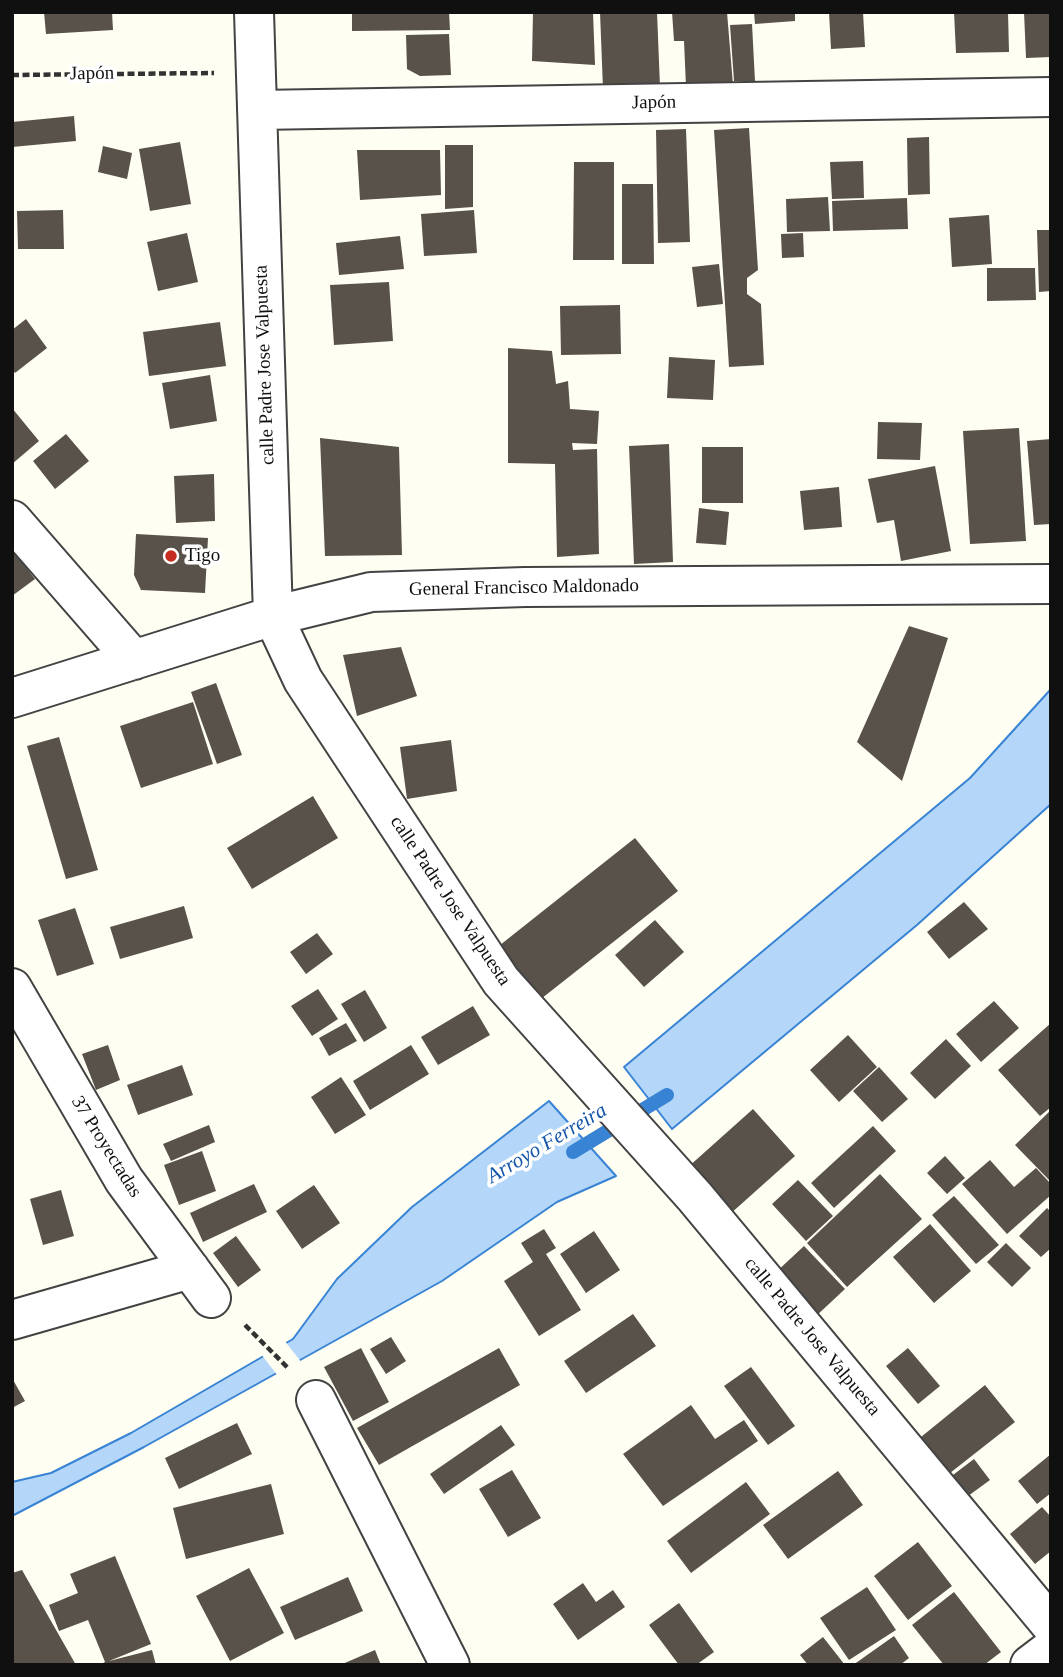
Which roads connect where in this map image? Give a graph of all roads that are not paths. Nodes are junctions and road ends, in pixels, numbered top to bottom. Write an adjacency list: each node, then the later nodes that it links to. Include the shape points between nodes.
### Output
1 (254, 12): 3 (street, calle Padre Jose Valpuesta)
2 (1051, 97): 3 (street, Japón)
3 (257, 110): 6 (street, calle Padre Jose Valpuesta)
4 (12, 520): 7 (street)
5 (1051, 584): 6 (street, General Francisco Maldonado, via 539,586 371,592)
6 (273, 616): 7 (street, General Francisco Maldonado); 13 (street, calle Padre Jose Valpuesta, via 303,680 501,981 695,1197)
7 (134, 660): 8 (street, General Francisco Maldonado)
8 (12, 698)
9 (12, 988): 10 (street, 37 Proyectadas)
10 (21, 1024): 11 (street, 37 Proyectadas, via 124,1180 214,1296)
11 (12, 1320)
12 (305, 1387): 15 (street)
13 (1051, 1625)
14 (1051, 1649): 16 (street)
15 (450, 1665)
16 (1030, 1665)

